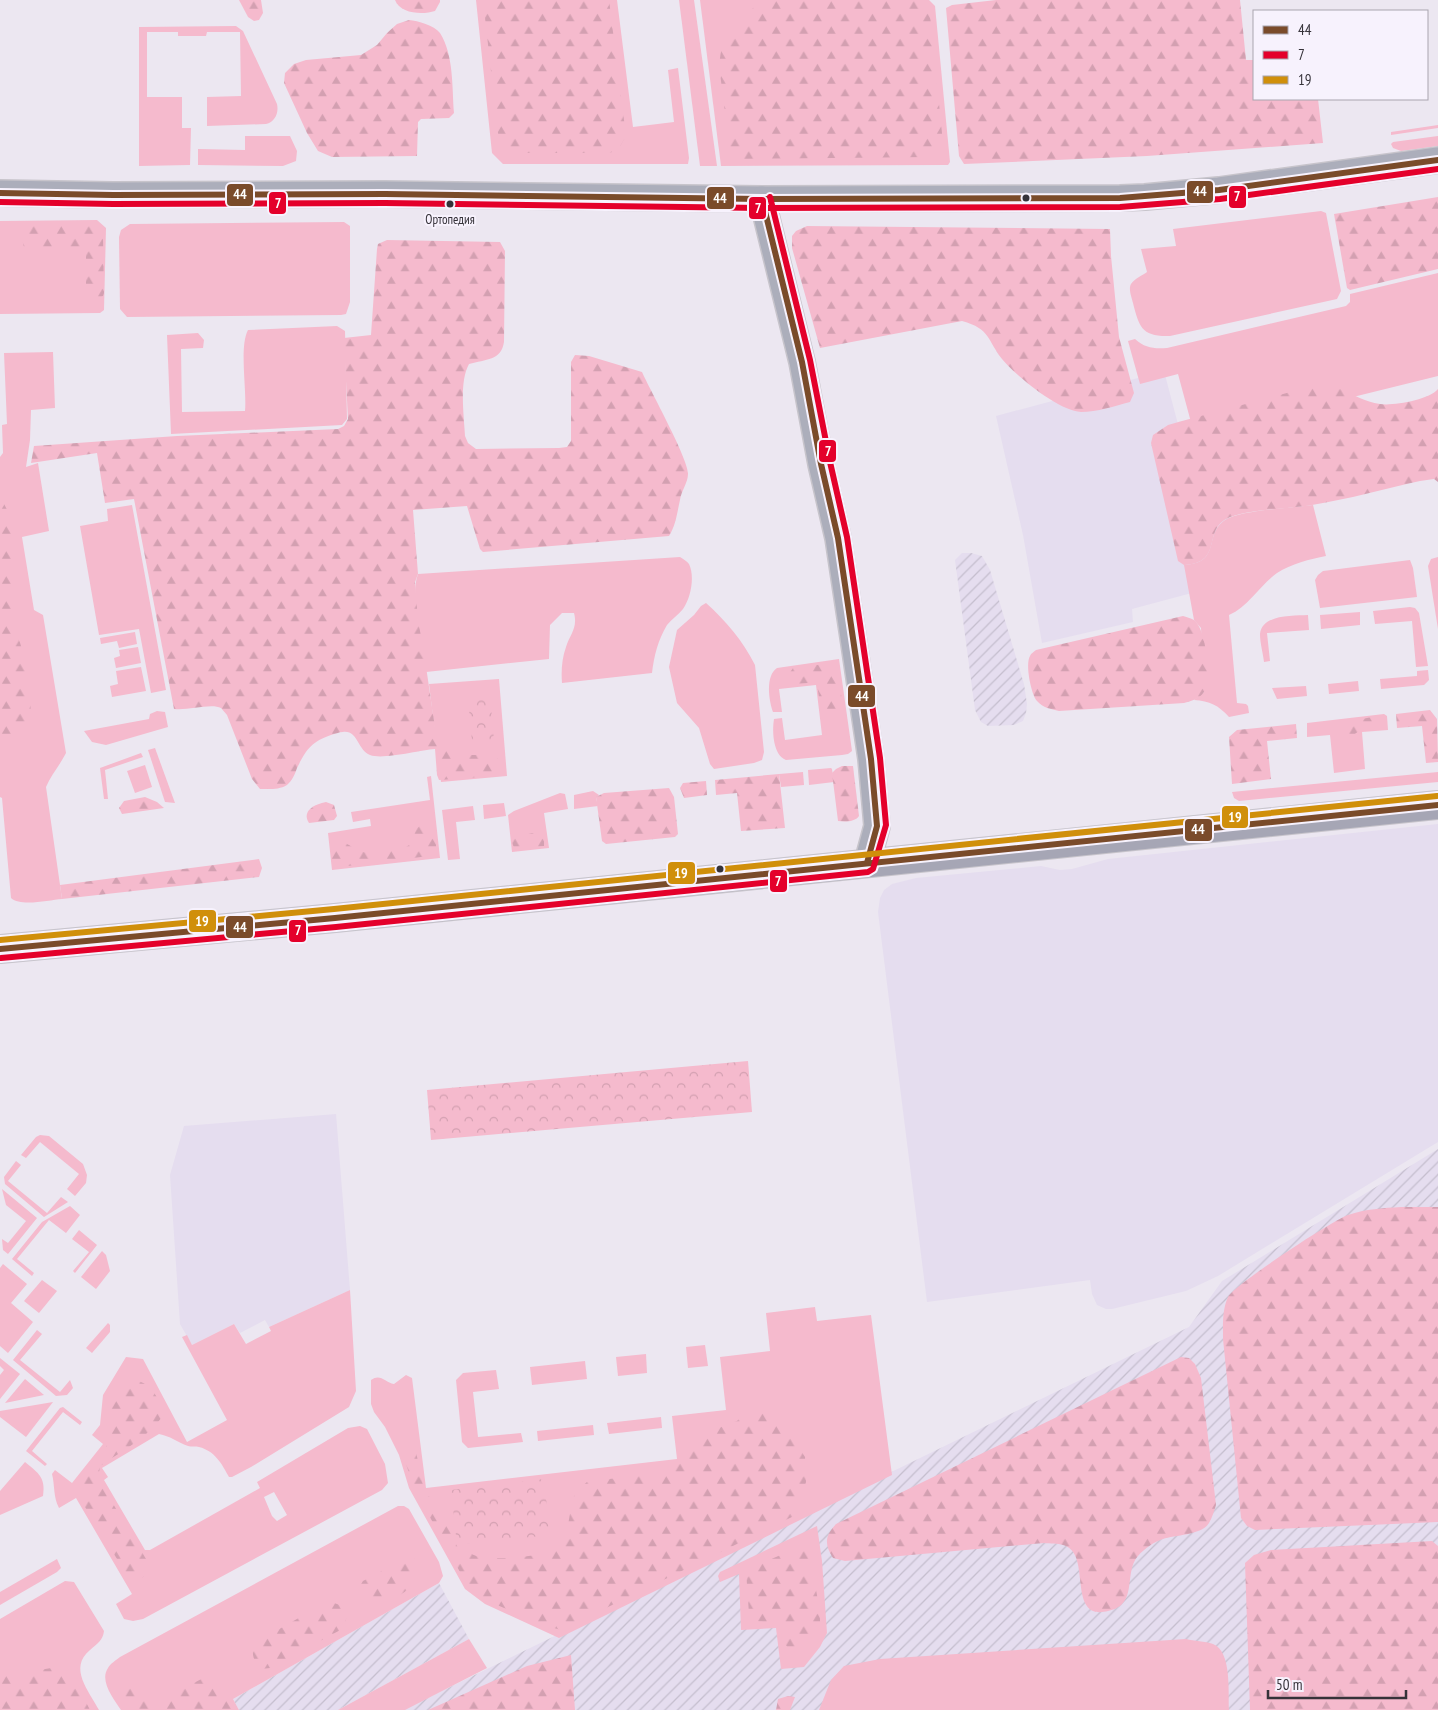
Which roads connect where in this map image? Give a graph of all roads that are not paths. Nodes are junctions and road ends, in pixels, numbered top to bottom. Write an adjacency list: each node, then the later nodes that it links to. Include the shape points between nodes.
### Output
1 (1438, 160): 3 (street, via 1145,197)
2 (0, 194): 3 (street, via 323,193)
3 (762, 199): 5 (street, via 802,362 838,538 871,760 877,826)
4 (1438, 805): 5 (main road)
5 (867, 864): 6 (main road)
6 (0, 949)

